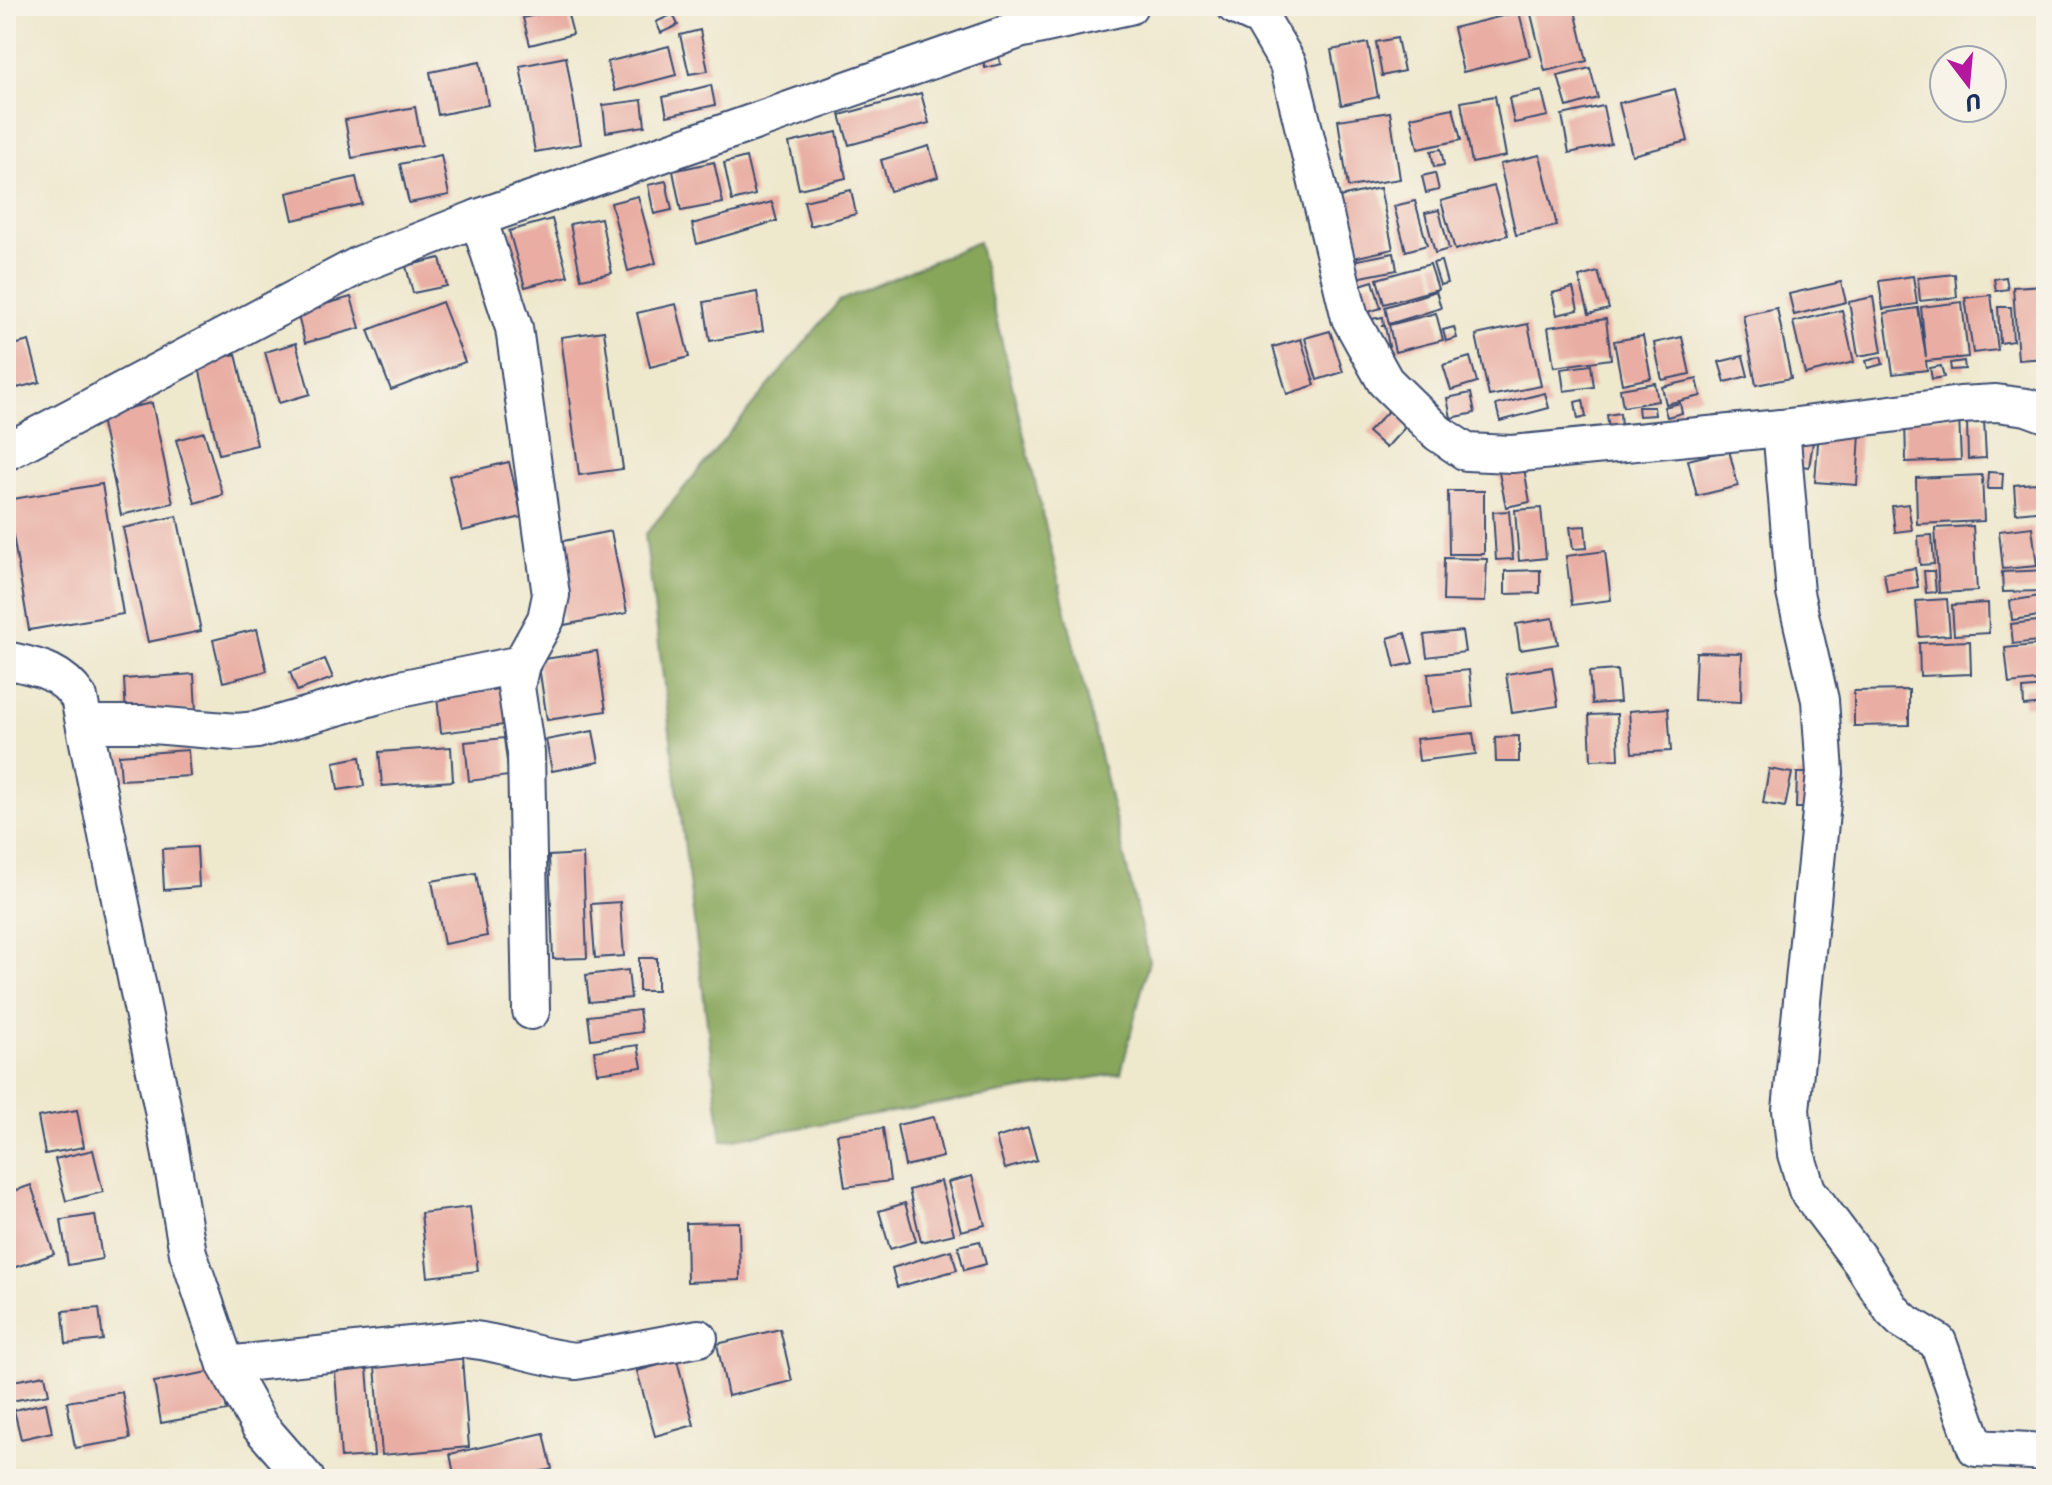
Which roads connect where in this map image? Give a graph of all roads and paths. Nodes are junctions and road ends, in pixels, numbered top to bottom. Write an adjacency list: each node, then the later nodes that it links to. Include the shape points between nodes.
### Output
1 (1129, 6): 3 (street, via 1019,30)
2 (1235, 6): 5 (street, via 1261,18 1288,64 1350,318 1385,381 1438,433 1466,452 1512,454)
3 (478, 218): 6 (street, via 361,264); 8 (street, via 514,328 551,595 546,619)
4 (2046, 414): 5 (street, via 1996,403)
5 (1781, 428): 14 (street, via 1795,593 1820,700 1825,773 1791,1110 1796,1154 1807,1190 1892,1310 1938,1342)
6 (6, 452)
7 (6, 660): 9 (street, via 69,682)
8 (521, 664): 9 (street, via 400,689 257,730); 10 (street, via 516,687 526,753)
9 (86, 724): 12 (street, via 188,1253)
10 (531, 1011)
11 (699, 1338): 12 (street, via 576,1361 466,1339)
12 (226, 1365): 15 (street, via 259,1425)
13 (2046, 1452): 14 (street)
14 (1973, 1463)
15 (306, 1479)

